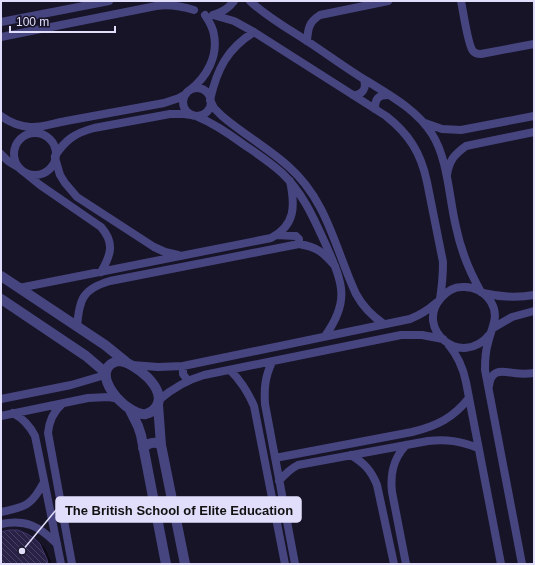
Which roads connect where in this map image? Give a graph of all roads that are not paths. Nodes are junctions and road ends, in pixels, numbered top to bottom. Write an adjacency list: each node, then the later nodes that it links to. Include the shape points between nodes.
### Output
1 (109, 1): 10 (street)
2 (185, 1): 8 (street)
3 (234, 1): 9 (street, via 222,12)
4 (250, 1): 13 (street, via 266,15)
5 (388, 1): 13 (street, via 320,15 308,27)
6 (461, 1): 14 (street, via 469,44 477,54)
7 (145, 4): 8 (street); 12 (street)
8 (194, 10): 9 (street)
9 (209, 15): 11 (street, via 234,21); 16 (street, via 214,34 213,54 207,72)
10 (1, 22)
11 (254, 32): 17 (street); 19 (street, via 228,55 218,73)
12 (1, 37)
13 (306, 41): 15 (street)
14 (534, 44)
15 (364, 80): 17 (street, via 365,89 358,95); 18 (street)
16 (188, 92): 19 (street, via 194,89 202,90 206,92); 21 (street, via 183,98 184,108); 26 (street, via 164,104)
17 (353, 95): 20 (street)
18 (388, 95): 20 (street, via 378,98); 24 (street, via 401,102)
19 (210, 101): 21 (street, via 208,111 200,116); 40 (street, via 222,116 284,162 306,185 328,223)
20 (375, 109): 46 (street, via 405,134 413,144 424,169 443,262)
21 (193, 115): 30 (street, via 170,114 84,131 67,141); 33 (street, via 222,130 274,166)
22 (1, 116): 25 (street)
23 (534, 116): 24 (street, via 461,130 442,129)
24 (424, 122): 32 (street, via 439,147)
25 (24, 126): 26 (street); 28 (street)
26 (41, 126): 28 (street)
27 (534, 132): 32 (street, via 466,146 452,159)
28 (33, 134): 30 (street, via 40,134 52,142); 31 (street, via 25,135 15,146 15,160)
29 (1, 154): 31 (street)
30 (55, 157): 31 (street, via 52,165 40,174 32,174); 36 (street, via 65,183 77,197 154,247)
31 (21, 169): 38 (street, via 105,232 110,251)
32 (447, 178): 44 (street, via 461,248 469,271)
33 (290, 181): 34 (street, via 293,214 284,229); 37 (street, via 307,205)
34 (276, 235): 35 (street, via 296,236); 36 (street)
35 (299, 244): 37 (street, via 320,250); 41 (street, via 110,281)
36 (181, 256): 38 (street)
37 (335, 266): 42 (street)
38 (97, 273): 41 (street, via 91,278); 43 (street)
39 (1, 276): 43 (street)
40 (352, 285): 42 (street, via 347,290); 49 (street, via 361,303 376,318)
41 (96, 286): 50 (street, via 83,299 79,308)
42 (342, 287): 53 (street, via 338,313)
43 (18, 288): 50 (street)
44 (481, 292): 45 (street, via 507,297); 46 (street, via 462,287 450,291); 51 (street, via 494,308 495,322)
45 (534, 295)
46 (439, 300): 49 (street, via 420,315); 55 (street, via 435,308 434,321 438,334)
47 (3, 302): 56 (street)
48 (534, 311): 51 (street, via 512,317)
49 (386, 323): 53 (street); 54 (street, via 391,329)
50 (77, 327): 52 (street)
51 (492, 331): 55 (street, via 480,344 468,348 454,346); 65 (street, via 485,361)
52 (92, 336): 56 (street, via 87,349); 58 (street)
53 (325, 336): 59 (street)
54 (391, 337): 55 (street, via 411,334); 57 (street)
55 (445, 341): 66 (street, via 464,370)
56 (78, 350): 62 (street)
57 (272, 362): 60 (street); 71 (street, via 265,381)
58 (129, 363): 59 (street, via 158,367); 62 (street, via 118,361 107,369); 70 (street, via 154,385 159,395)
59 (184, 366): 63 (street, via 183,374)
60 (230, 370): 63 (street); 72 (street, via 244,386)
61 (534, 373): 65 (street, via 498,372 492,377)
62 (106, 374): 64 (street); 68 (street, via 108,385)
63 (188, 381): 70 (street, via 169,392)
64 (62, 387): 67 (street); 69 (street, via 67,396)
65 (489, 388): 104 (street)
66 (469, 398): 76 (street, via 457,412 441,423); 83 (street)
67 (1, 399)
68 (119, 399): 69 (street, via 99,397); 73 (street)
69 (64, 403): 74 (street); 77 (street, via 51,417)
70 (158, 403): 73 (street, via 155,409 145,414); 79 (street)
71 (265, 404): 72 (street); 85 (street)
72 (254, 406): 99 (street)
73 (129, 408): 82 (street, via 138,426)
74 (13, 414): 75 (street); 81 (street, via 26,422 35,436)
75 (1, 416)
76 (412, 432): 78 (street, via 416,438); 85 (street)
77 (49, 443): 81 (street, via 43,440); 96 (street)
78 (415, 443): 80 (street); 83 (street, via 454,440)
79 (161, 445): 82 (street, via 155,442); 98 (street)
80 (406, 445): 84 (street); 88 (street, via 395,461)
81 (37, 446): 87 (street)
82 (144, 448): 97 (street)
83 (478, 448): 103 (street)
84 (351, 455): 86 (street, via 298,465 284,474); 89 (street, via 367,467)
85 (275, 458): 86 (street)
86 (279, 481): 100 (street)
87 (44, 482): 90 (street, via 35,498); 94 (street)
88 (392, 492): 89 (street, via 386,490); 102 (street)
89 (380, 495): 101 (street)
90 (12, 510): 91 (street); 92 (street, via 16,515)
91 (1, 512)
92 (14, 522): 93 (street); 94 (street, via 33,525)
93 (1, 524)
94 (57, 544): 95 (street)
95 (61, 564)
96 (72, 564)
97 (166, 564)
98 (185, 564)
99 (285, 564)
100 (295, 564)
101 (394, 564)
102 (406, 564)
103 (501, 564)
104 (522, 564)

